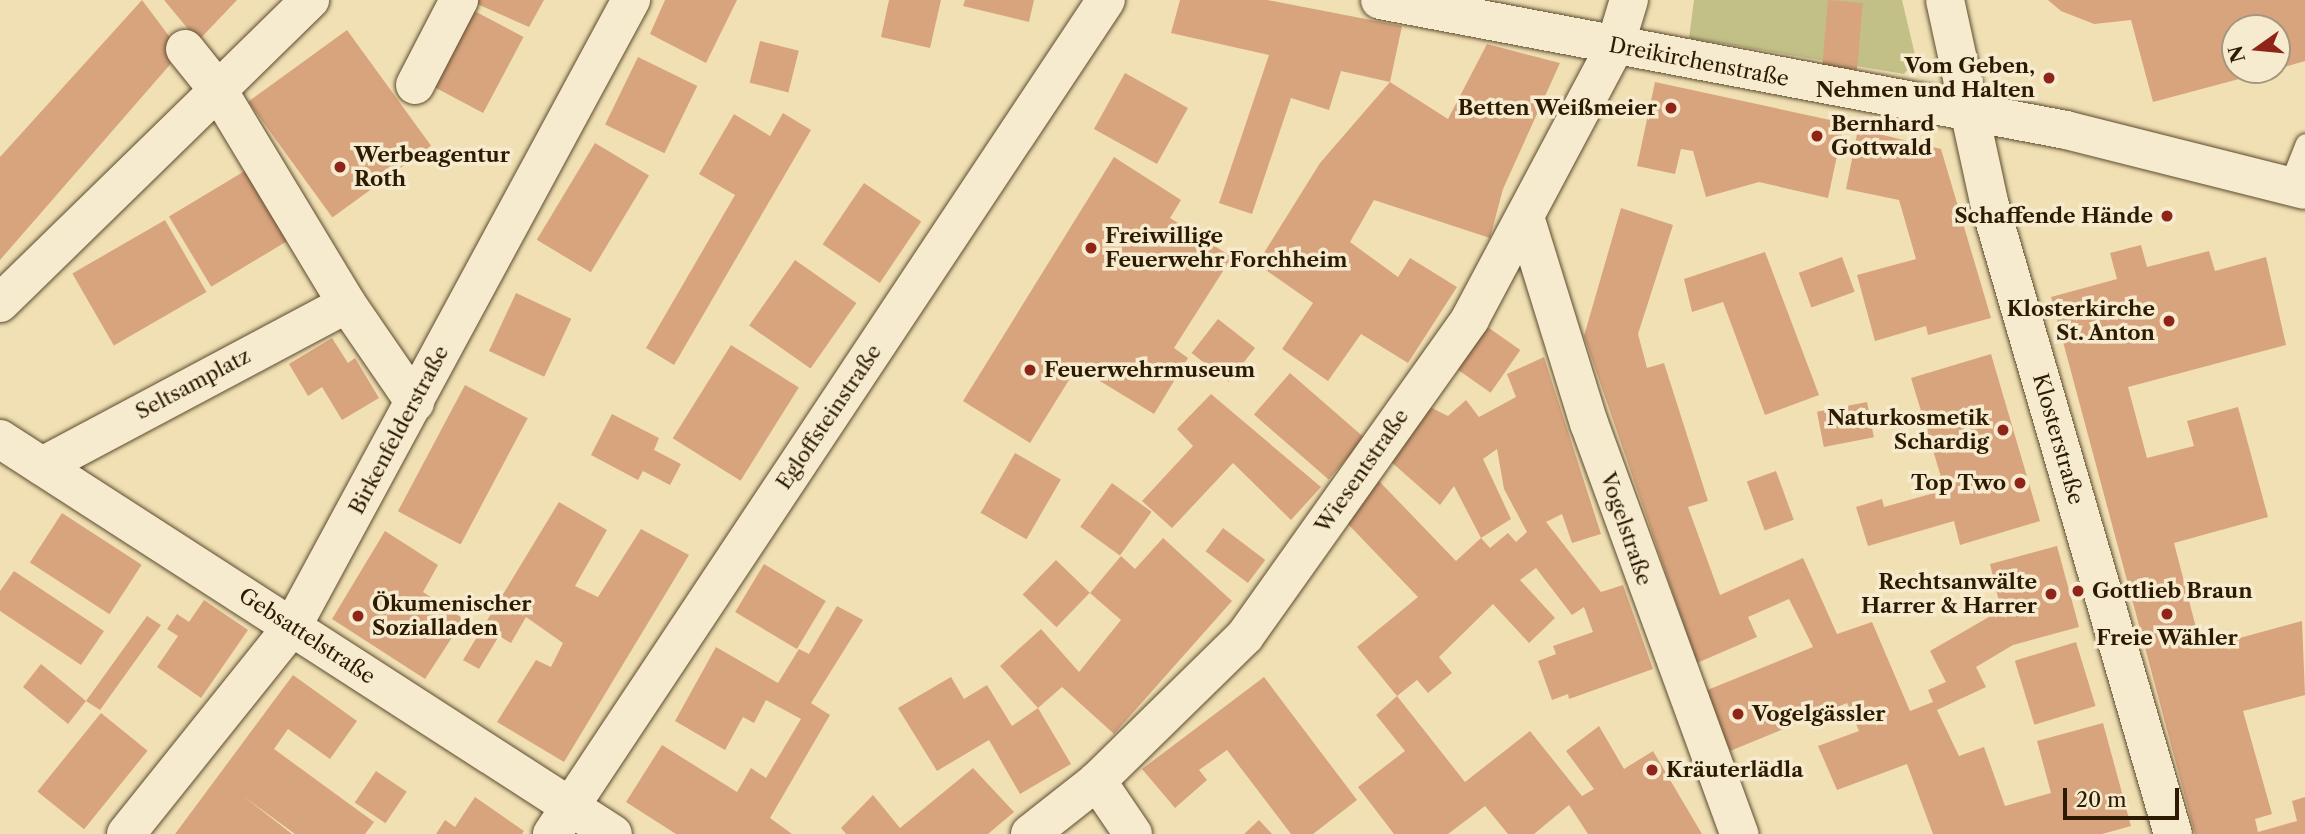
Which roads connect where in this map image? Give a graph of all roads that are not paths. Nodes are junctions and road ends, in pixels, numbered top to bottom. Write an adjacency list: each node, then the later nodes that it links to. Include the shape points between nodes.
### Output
1 (310, 0): 11 (street)
2 (459, 0): 10 (street)
3 (631, 0): 18 (street, Birkenfelderstraße)
4 (1106, 0): 23 (street, Egloffsteinstraße)
5 (1380, 0): 8 (street, Dreikirchenstraße)
6 (1629, 0): 8 (street, Wiesentstraße)
7 (1945, 0): 12 (street, Klosterstraße)
8 (1615, 46): 12 (street, Dreikirchenstraße); 15 (street, Wiesentstraße)
9 (185, 49): 11 (street)
10 (415, 85)
11 (218, 90): 16 (street); 17 (street)
12 (1965, 111): 14 (street, Dreikirchenstraße); 29 (street, Klosterstraße)
13 (2304, 147): 14 (lane)
14 (2297, 188)
15 (1526, 220): 22 (street, Wiesentstraße, via 1470,318 1245,636); 28 (street, Vogelstraße, via 1589,423)
16 (0, 303)
17 (346, 304): 18 (street); 20 (street, Seltsamplatz)
18 (415, 403): 21 (street, Birkenfelderstraße)
19 (0, 439): 20 (street, Gebsattelstraße)
20 (42, 466): 21 (street, Gebsattelstraße)
21 (292, 627): 23 (street, Gebsattelstraße); 24 (street, Birkenfelderstraße)
22 (1097, 780): 26 (street, Wiesentstraße); 27 (street)
23 (562, 820): 25 (street, Gebsattelstraße)
24 (127, 834)
25 (613, 834)
26 (1030, 834)
27 (1133, 834)
28 (1739, 834)
29 (2173, 834)

